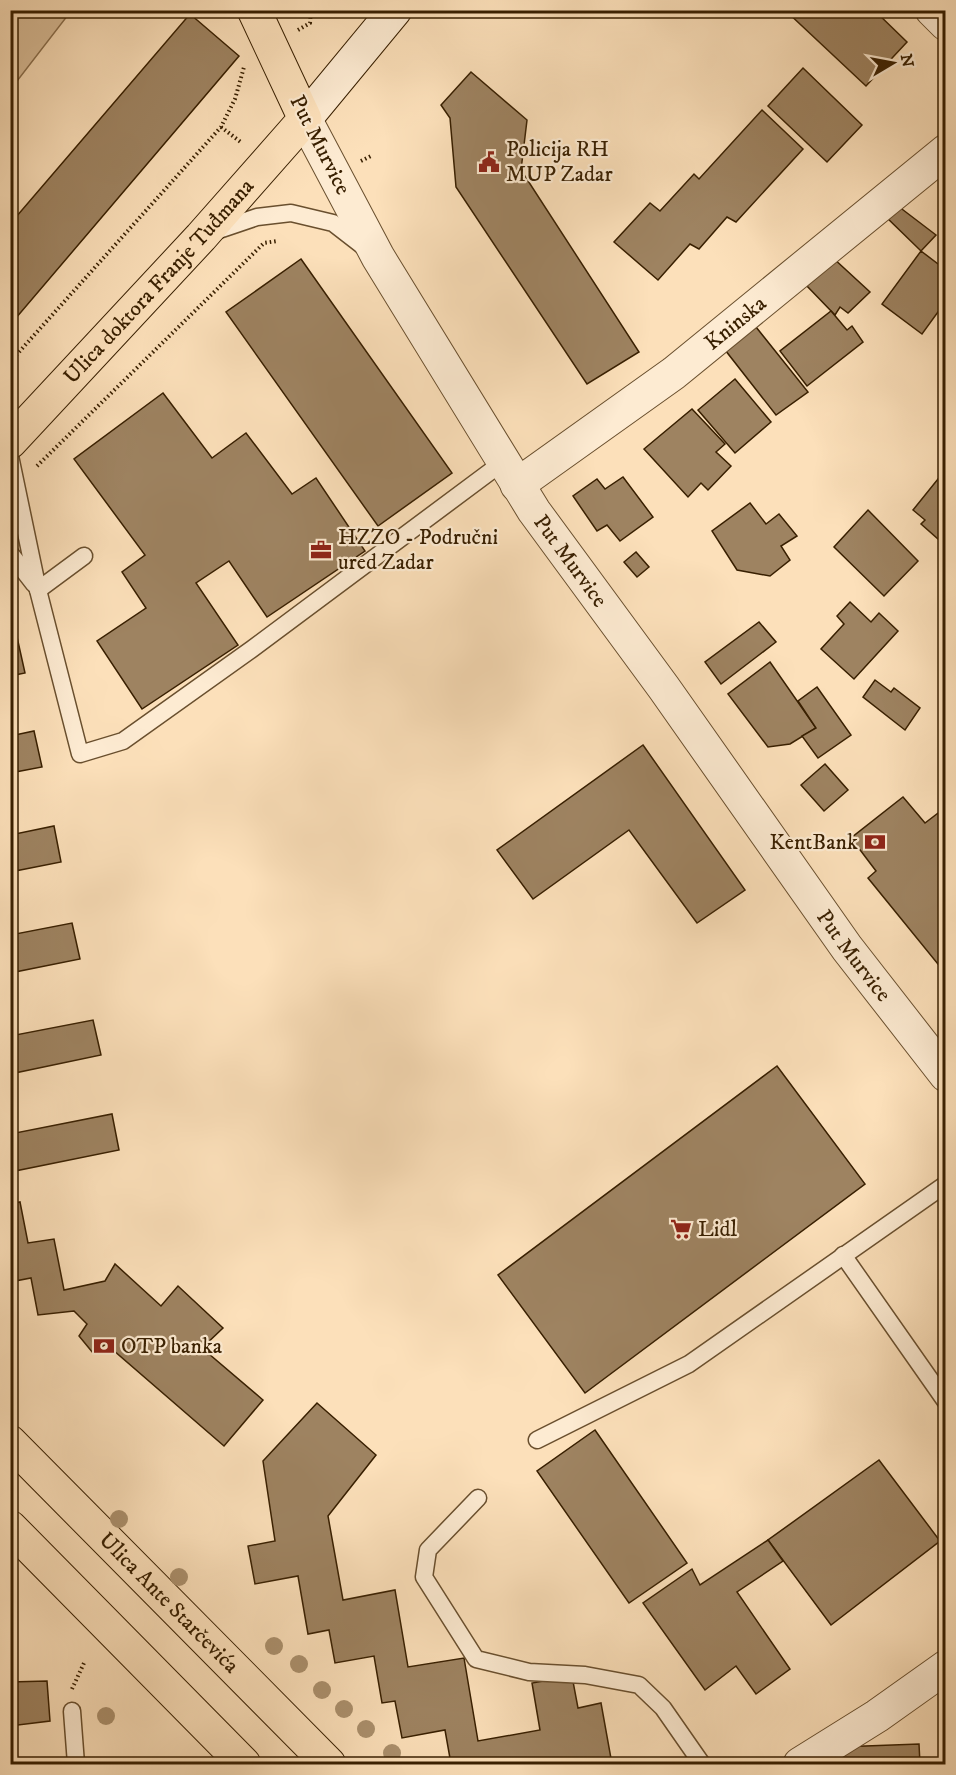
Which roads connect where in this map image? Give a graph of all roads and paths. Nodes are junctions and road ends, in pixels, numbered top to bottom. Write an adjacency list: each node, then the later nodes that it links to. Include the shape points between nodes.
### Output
1 (254, 10): 8 (main road, Put Murvice)
2 (311, 10): 5 (path)
3 (395, 10): 8 (street)
4 (932, 10): 6 (street)
5 (310, 23)
6 (945, 24)
7 (246, 60): 13 (path, via 235,99 221,127)
8 (305, 119): 10 (main road, Ulica doktora Franje Tuđmana); 12 (street, Put Murvice)
9 (945, 151): 16 (street, Kninska, via 674,373)
10 (201, 237): 12 (lane, via 257,217 291,213 333,223); 14 (main road, Ulica doktora Franje Tuđmana)
11 (283, 240): 17 (path, via 264,243 37,464)
12 (378, 257): 16 (street, Put Murvice)
13 (10, 362)
14 (10, 441)
15 (10, 456): 20 (lane)
16 (510, 473): 20 (lane, via 123,741 80,754); 21 (street, Put Murvice, via 840,939)
17 (36, 474)
18 (10, 553): 20 (lane)
19 (84, 556): 20 (lane)
20 (38, 590)
21 (945, 1075)
22 (945, 1184): 23 (lane)
23 (843, 1255): 24 (lane); 25 (lane, via 689,1364)
24 (945, 1402)
25 (537, 1440)
26 (10, 1442): 33 (main road, Ulica Ante Starčevića)
27 (478, 1498): 34 (lane, via 428,1550 424,1577 476,1659 529,1672 585,1675 639,1685 663,1708)
28 (10, 1527): 32 (main road)
29 (945, 1666): 35 (street)
30 (72, 1711): 31 (lane)
31 (76, 1764)
32 (244, 1764)
33 (330, 1764)
34 (702, 1764)
35 (800, 1764)

